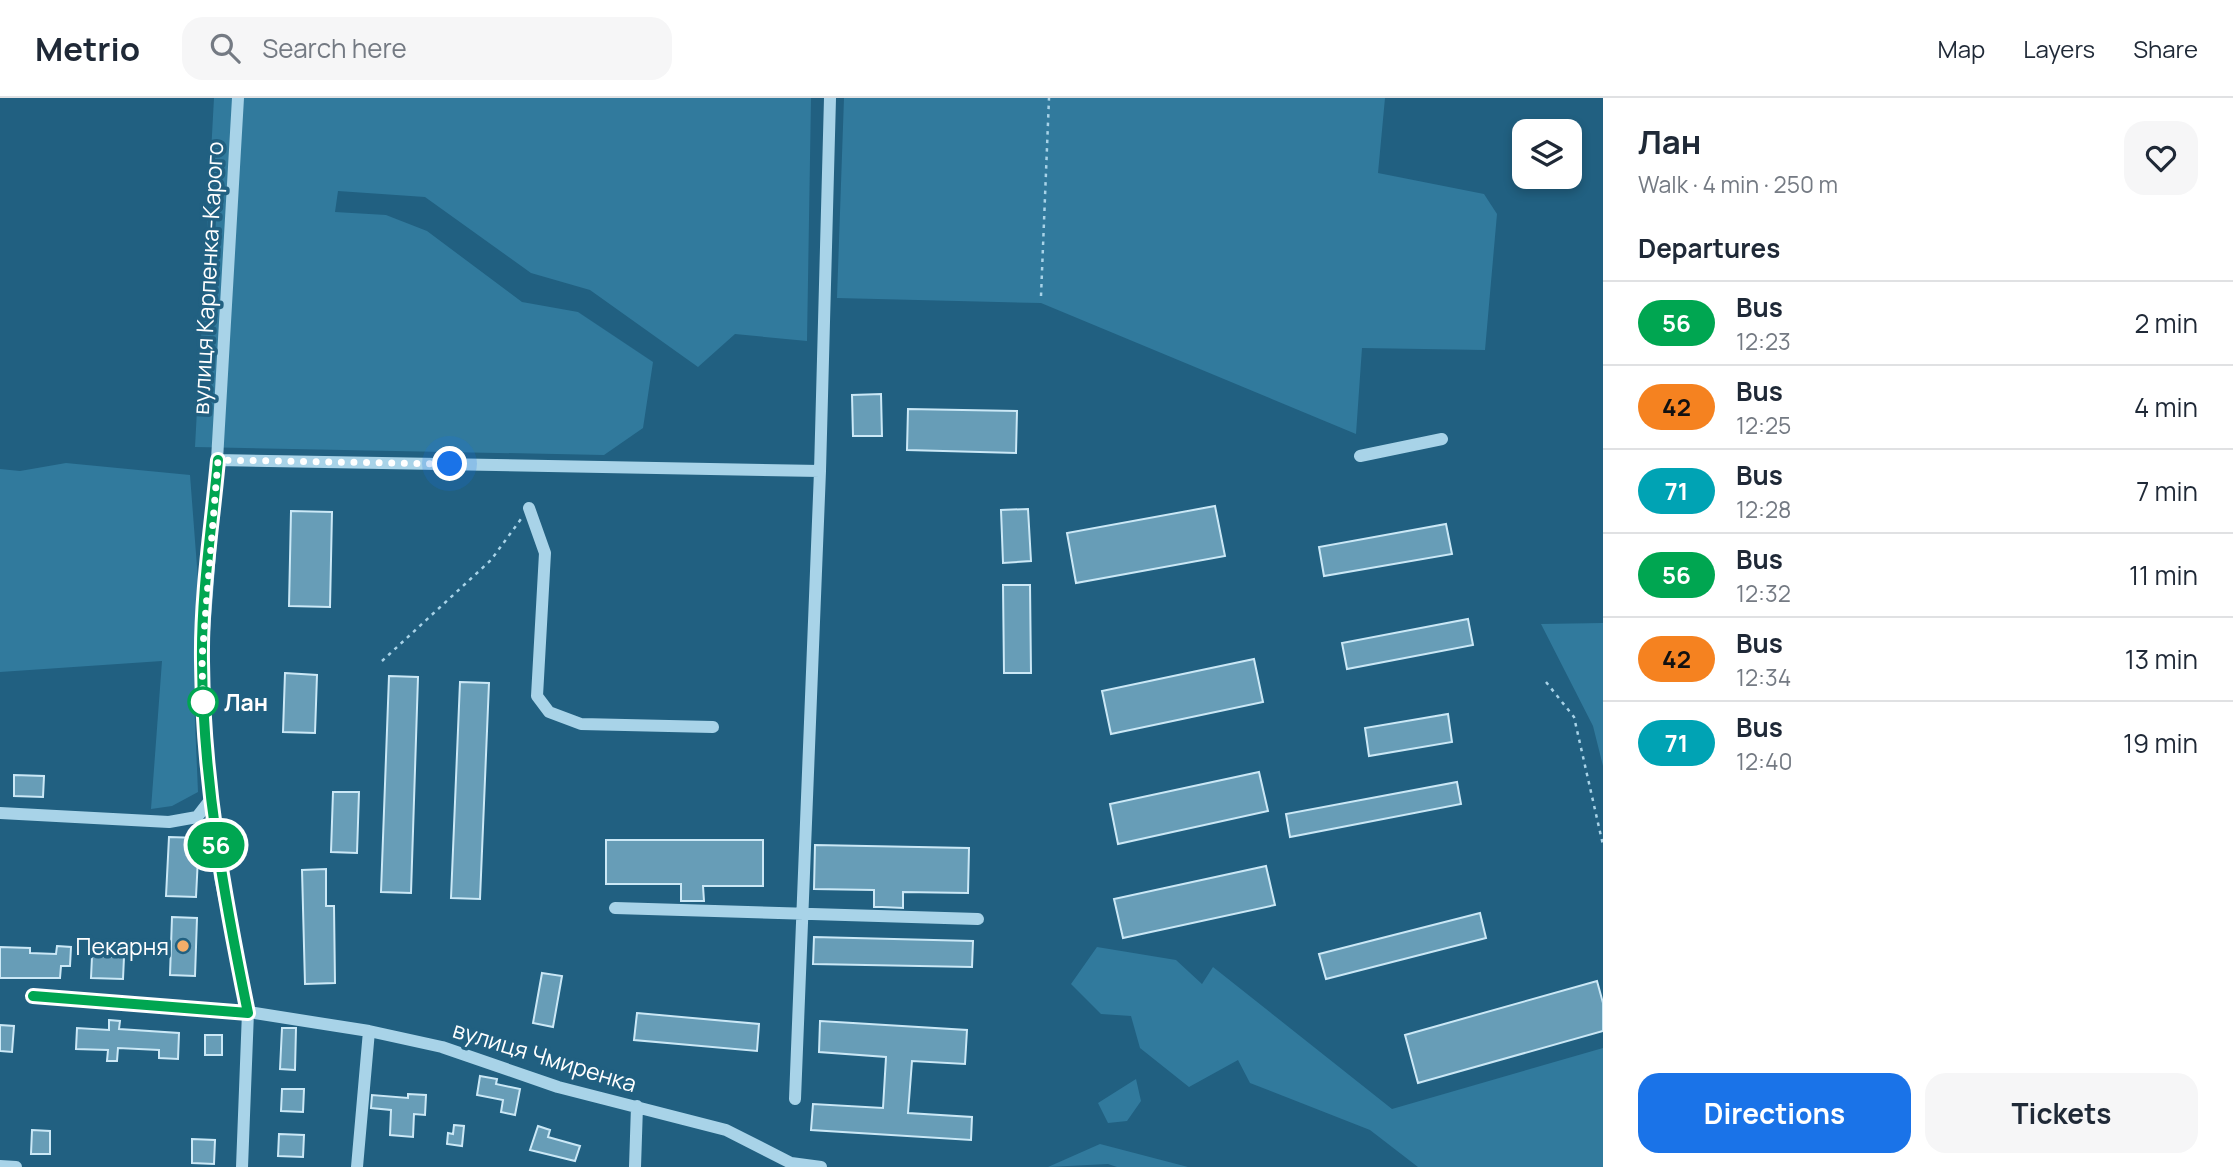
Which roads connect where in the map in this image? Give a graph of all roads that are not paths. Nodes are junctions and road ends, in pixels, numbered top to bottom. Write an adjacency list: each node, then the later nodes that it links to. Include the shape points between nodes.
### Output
1 (238, 98): 5 (street, вулиця Карпенка-Карого)
2 (830, 98): 6 (street)
3 (1442, 439): 4 (street)
4 (1360, 456)
5 (218, 460): 6 (street); 9 (street, вулиця Карпенка-Карого, via 202,658)
6 (820, 471): 12 (street)
7 (529, 508): 8 (street, via 545,553 537,696 549,712 581,724)
8 (713, 727)
9 (211, 799): 10 (street, via 197,817 169,822); 15 (street, вулиця Карпенка-Карого, via 220,877)
10 (0, 813)
11 (615, 908): 12 (street)
12 (802, 911): 13 (street); 17 (street)
13 (978, 919)
14 (33, 996): 15 (street, вулиця Чмиренка)
15 (248, 1013): 16 (street, вулиця Чмиренка); 21 (street, вулиця Карпенка-Карого)
16 (369, 1031): 18 (street, вулиця Чмиренка, via 442,1047 558,1087); 22 (street)
17 (795, 1099)
18 (637, 1106): 23 (street); 24 (street, вулиця Чмиренка, via 726,1130 791,1163)
19 (0, 1166): 20 (street)
20 (16, 1167)
21 (242, 1167)
22 (357, 1167)
23 (635, 1167)
24 (821, 1167)

